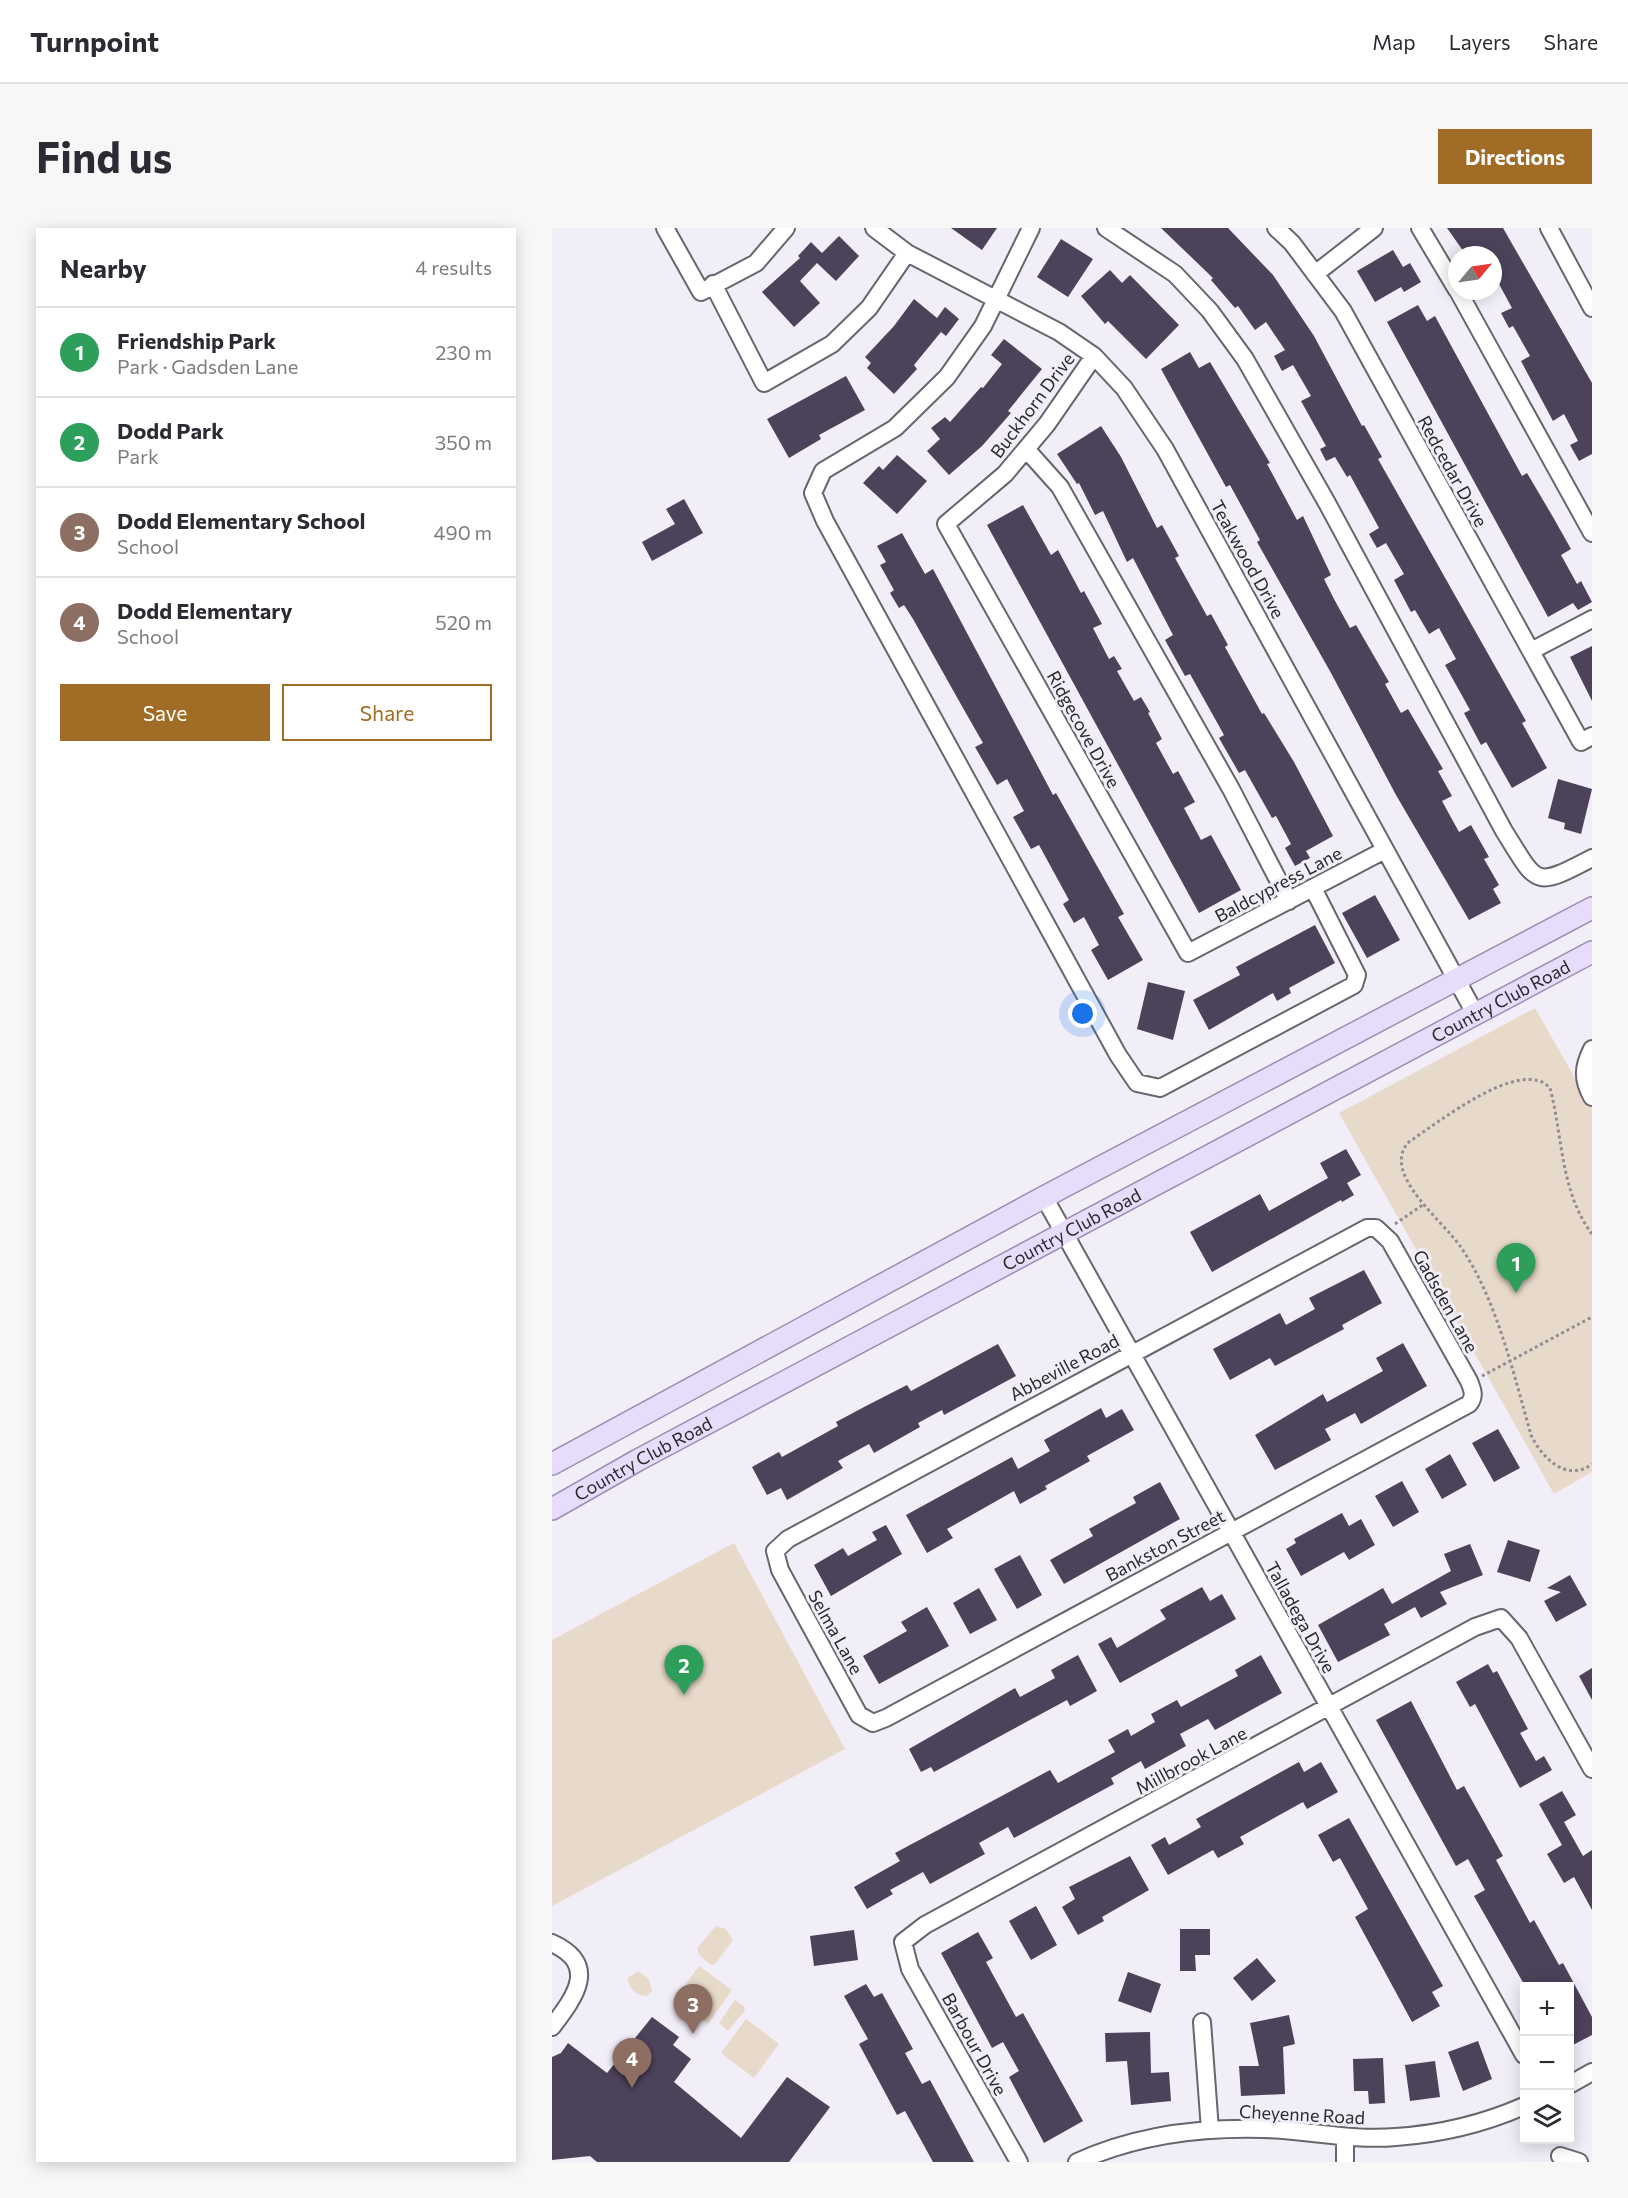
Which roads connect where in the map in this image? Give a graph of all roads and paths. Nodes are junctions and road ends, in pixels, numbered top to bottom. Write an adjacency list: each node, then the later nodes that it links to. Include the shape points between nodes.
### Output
1 (665, 228): 13 (street, via 701,292)
2 (786, 228): 13 (street, via 756,263)
3 (874, 228): 10 (street, Teakwood Drive)
4 (1032, 228): 14 (street)
5 (1106, 228): 25 (street, via 1176,274 1210,311 1245,359 1528,868 1539,878 1553,879)
6 (1276, 228): 11 (street, Redcedar Drive)
7 (1374, 228): 11 (street)
8 (1419, 228): 12 (street)
9 (1549, 228): 16 (street)
10 (907, 253): 13 (street, via 868,308 832,344 764,383); 14 (street, Teakwood Drive)
11 (1315, 274): 22 (street, Redcedar Drive, via 1343,311)
12 (1448, 275)
13 (713, 284)
14 (996, 300): 17 (street, Teakwood Drive, via 1059,332); 26 (street, via 947,377 921,405 895,428 823,471 813,493 1137,1083 1160,1088 1354,985 1357,975)
15 (1463, 300): 20 (street)
16 (1592, 308)
17 (1094, 356): 18 (street, Buckhorn Drive); 24 (street, Teakwood Drive, via 1124,388 1164,449)
18 (1026, 449): 19 (street, Buckhorn Drive, via 1005,474); 27 (street, via 1060,487 1231,789)
19 (946, 524): 30 (street, Ridgecove Drive)
20 (1592, 533)
21 (1592, 619): 22 (street)
22 (1531, 651): 23 (street, Redcedar Drive)
23 (1586, 739)
24 (1385, 850): 26 (street, Baldcypress Lane); 31 (street, Teakwood Drive)
25 (1592, 858)
26 (1313, 888): 27 (street, Baldcypress Lane)
27 (1289, 901): 30 (street, Baldcypress Lane)
28 (1592, 908): 31 (main road)
29 (1592, 952): 32 (main road, Country Club Road)
30 (1188, 954)
31 (1457, 980): 32 (street, Teakwood Drive); 35 (main road)
32 (1476, 1015): 39 (main road, Country Club Road)
33 (1592, 1049): 34 (street, via 1584,1066 1585,1084)
34 (1592, 1097)
35 (1044, 1197): 39 (street, Talladega Drive); 46 (main road)
36 (1424, 1204): 37 (path); 40 (path, via 1400,1166 1406,1145 1491,1090 1515,1079 1533,1078 1550,1088 1571,1193); 43 (path, via 1469,1261)
37 (1395, 1224)
38 (1376, 1228): 42 (street, Abbeville Road, via 1357,1232); 45 (street, Gadsden Lane, via 1396,1251 1469,1381)
39 (1065, 1233): 42 (street, Talladega Drive); 48 (main road, Country Club Road)
40 (1592, 1234)
41 (1592, 1317): 43 (path)
42 (1132, 1352): 49 (street, Talladega Drive); 50 (street, Abbeville Road, via 788,1539)
43 (1510, 1362): 44 (path); 47 (path, via 1531,1435 1542,1452 1560,1467 1574,1472)
44 (1480, 1377)
45 (1473, 1398): 49 (street, Bankston Street, via 1462,1409)
46 (552, 1464)
47 (1592, 1464)
48 (553, 1506)
49 (1231, 1532): 51 (street, Talladega Drive); 52 (street, Bankston Street)
50 (776, 1551): 52 (street, Selma Lane, via 780,1570 859,1715)
51 (1330, 1707): 53 (street, Millbrook Lane, via 1475,1627 1501,1618 1519,1638); 55 (street, Millbrook Lane, via 925,1925); 58 (street, Talladega Drive)
52 (873, 1724)
53 (1592, 1769)
54 (552, 1942): 57 (street, via 570,1955 579,1986)
55 (903, 1942): 65 (street, Barbour Drive, via 910,1969)
56 (1202, 2022): 62 (street)
57 (552, 2027)
58 (1520, 2048)
59 (1592, 2072): 60 (street)
60 (1574, 2082)
61 (1520, 2108): 63 (street, Cheyenne Road, via 1448,2131)
62 (1210, 2130): 63 (street, Cheyenne Road, via 1265,2128); 66 (street, Cheyenne Road, via 1149,2137)
63 (1345, 2138): 67 (street)
64 (1560, 2156): 68 (street)
65 (1019, 2162)
66 (1077, 2162)
67 (1345, 2162)
68 (1579, 2162)

